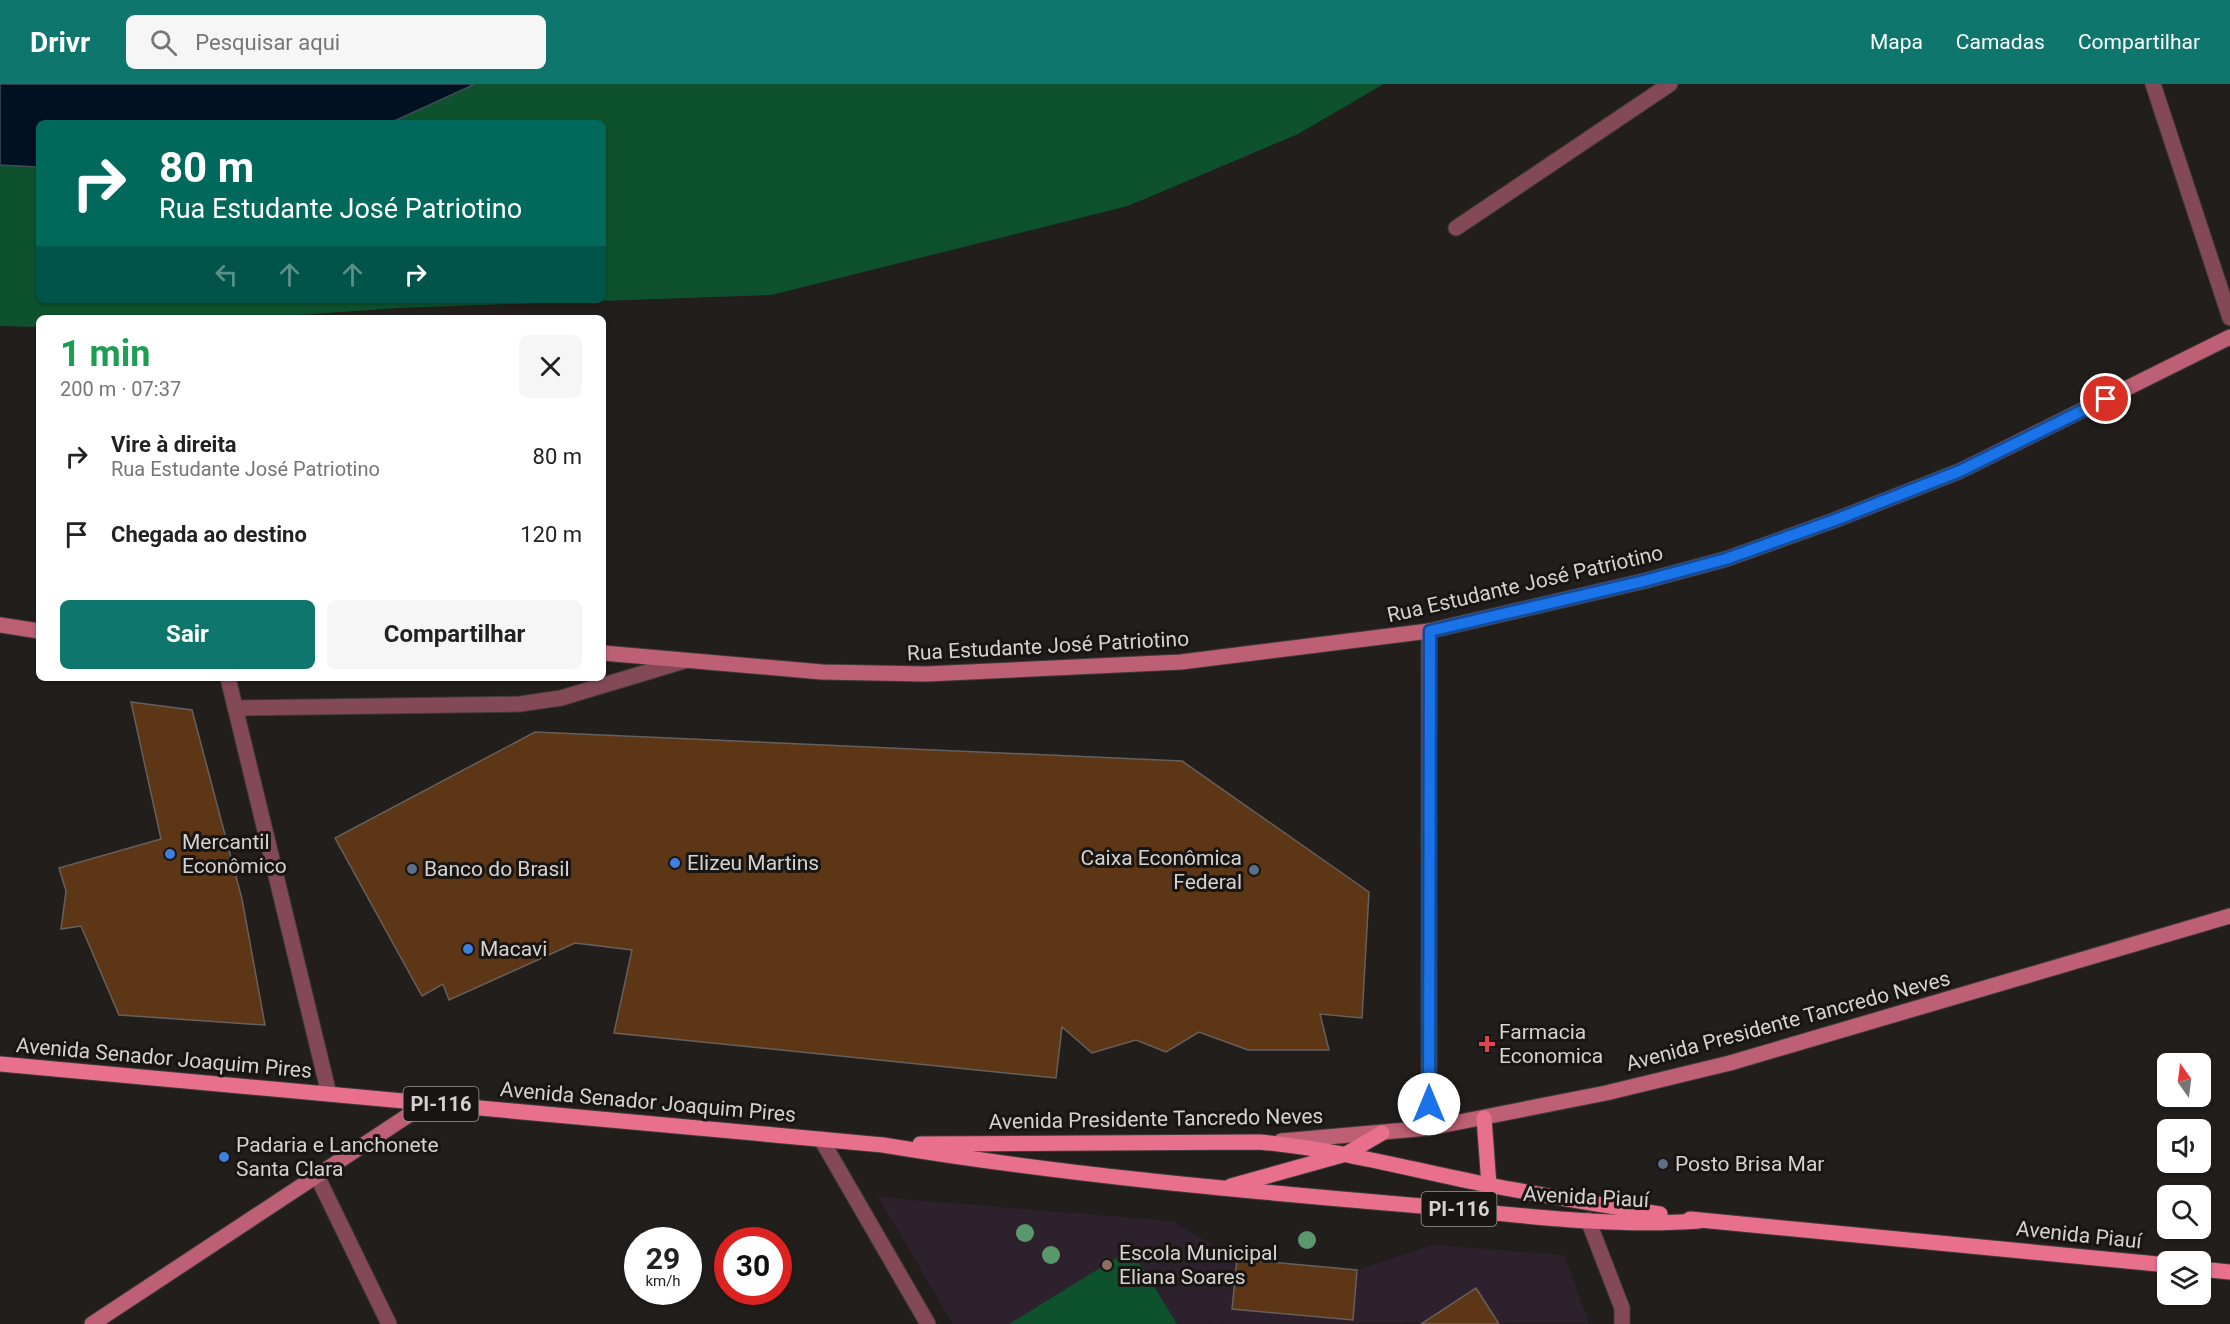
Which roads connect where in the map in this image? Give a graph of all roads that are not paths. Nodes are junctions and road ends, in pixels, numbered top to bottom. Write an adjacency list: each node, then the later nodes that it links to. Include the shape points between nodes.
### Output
1 (1670, 84): 3 (street)
2 (2153, 84): 4 (street)
3 (1456, 228)
4 (2230, 318)
5 (2230, 337): 8 (street, Rua Estudante José Patriotino, via 1960,471 1835,520 1726,559)
6 (0, 625): 7 (street)
7 (36, 631)
8 (1430, 631): 10 (street, Rua Estudante José Patriotino, via 1181,662 926,674); 18 (street)
9 (606, 653): 10 (street, Rua Estudante José Patriotino)
10 (684, 661): 12 (street, via 561,698 520,704)
11 (229, 681): 12 (street)
12 (235, 708): 15 (street)
13 (2230, 916): 17 (street, Avenida Presidente Tancredo Neves, via 1730,1063)
14 (0, 1064): 15 (main road, Avenida Senador Joaquim Pires / PI-116)
15 (328, 1094): 16 (main road, Avenida Senador Joaquim Pires / PI-116)
16 (427, 1103): 20 (main road, Avenida Senador Joaquim Pires / PI-116); 24 (street)
17 (1484, 1118): 18 (street, Avenida Presidente Tancredo Neves); 25 (main road)
18 (1429, 1128): 19 (street, Avenida Presidente Tancredo Neves)
19 (1382, 1134): 21 (street, Avenida Presidente Tancredo Neves); 23 (main road, PI-116)
20 (821, 1140): 22 (main road, Avenida Senador Joaquim Pires / PI-116); 34 (street)
21 (1260, 1142): 22 (main road, Avenida Presidente Tancredo Neves); 23 (main road, Avenida Piauí / PI-116)
22 (882, 1145): 26 (main road, Avenida Senador Joaquim Pires / PI-116, via 1015,1167)
23 (1346, 1154): 25 (main road, Avenida Piauí / PI-116); 26 (main road, PI-116)
24 (317, 1176): 32 (street); 33 (street)
25 (1489, 1185): 28 (main road, Avenida Piauí / PI-116)
26 (1219, 1189): 27 (main road, Avenida Piauí / PI-116)
27 (1588, 1220): 28 (main road, Avenida Piauí / PI-116); 35 (street, via 1622,1308)
28 (1700, 1221): 29 (main road, Avenida Piauí / PI-116)
29 (2157, 1264)
30 (2211, 1270): 31 (main road)
31 (2230, 1272)
32 (92, 1324)
33 (389, 1324)
34 (928, 1324)
35 (1622, 1324)

